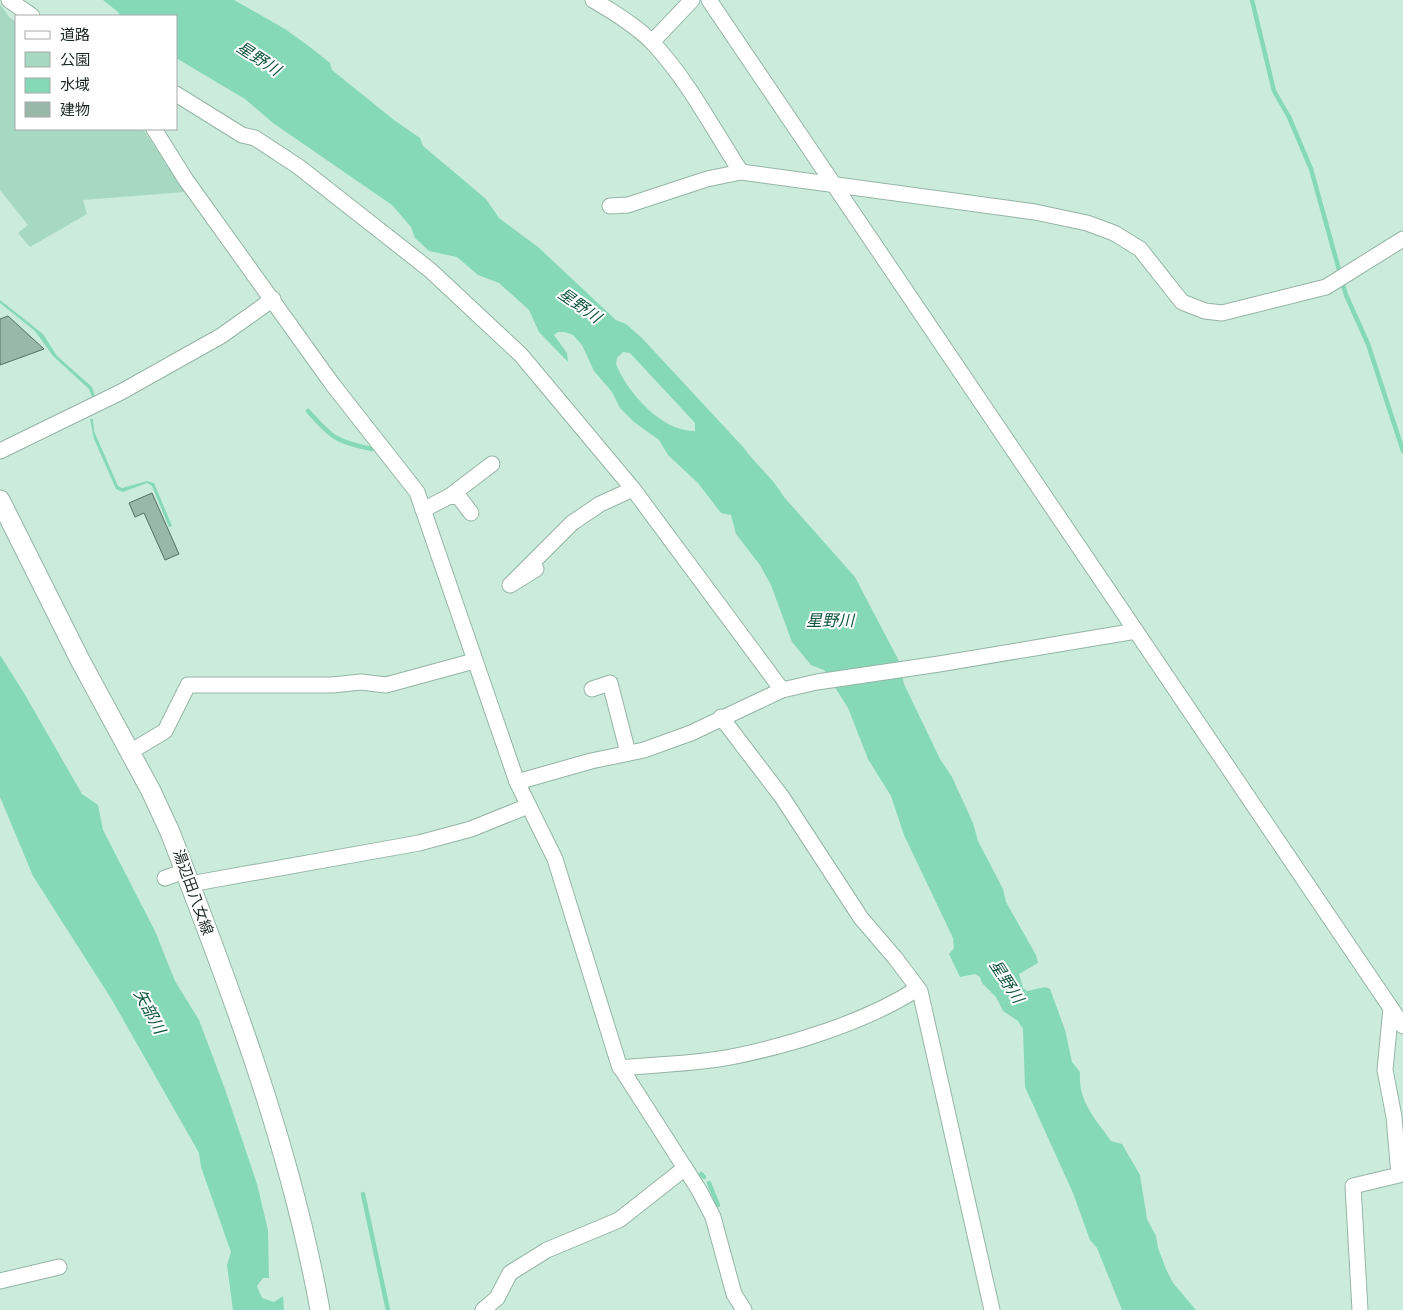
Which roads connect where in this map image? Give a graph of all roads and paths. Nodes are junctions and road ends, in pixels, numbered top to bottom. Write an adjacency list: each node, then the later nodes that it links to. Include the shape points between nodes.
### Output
1 (9, 0): 5 (street)
2 (593, 0): 6 (street)
3 (692, 0): 6 (street)
4 (709, 0): 10 (street)
5 (31, 15)
6 (652, 42): 9 (street, via 680,76)
7 (178, 95): 16 (street, via 299,167 430,270 521,355)
8 (155, 130): 13 (street, via 186,180)
9 (741, 172): 10 (street); 11 (street, via 707,179 628,205)
10 (836, 186): 12 (street, via 1035,212 1087,223 1114,233 1140,250 1182,302 1205,311 1222,313 1326,286); 22 (street)
11 (610, 206)
12 (1403, 239)
13 (273, 299): 14 (street, via 221,336 121,392); 19 (street, via 333,385 417,492)
14 (0, 451)
15 (492, 464): 17 (street)
16 (633, 489): 21 (street, via 600,504 572,523 510,585); 25 (street)
17 (450, 496): 19 (street); 20 (street, via 459,497)
18 (0, 500): 27 (main road, 湯辺田八女線)
19 (423, 510): 23 (street)
20 (471, 513)
21 (536, 569)
22 (1136, 631): 25 (street); 34 (street)
23 (474, 661): 27 (street, via 386,685 361,682 188,685 166,731); 29 (street)
24 (592, 689): 28 (street, via 610,683)
25 (782, 690): 26 (street)
26 (721, 717): 28 (street, via 691,733); 33 (street, via 782,796 861,918)
27 (130, 752): 31 (main road, 湯辺田八女線, via 155,799)
28 (628, 753): 29 (street)
29 (517, 782): 30 (street)
30 (528, 806): 31 (street, via 471,828 418,842); 36 (street, via 555,859)
31 (188, 877): 32 (street); 41 (main road, 湯辺田八女線, via 279,1132 295,1190)
32 (164, 878)
33 (917, 989): 36 (street, via 902,999 809,1037 730,1058); 43 (street)
34 (1391, 1008): 35 (street); 44 (street, via 1385,1070 1394,1118 1398,1175 1353,1186)
35 (1403, 1026)
36 (620, 1068): 37 (street)
37 (685, 1168): 40 (street, via 713,1217 734,1294); 42 (street, via 619,1220 547,1250 510,1273 497,1298)
38 (59, 1267): 39 (street)
39 (0, 1281)
40 (742, 1309)
41 (320, 1310)
42 (483, 1310)
43 (992, 1310)
44 (1360, 1310)

